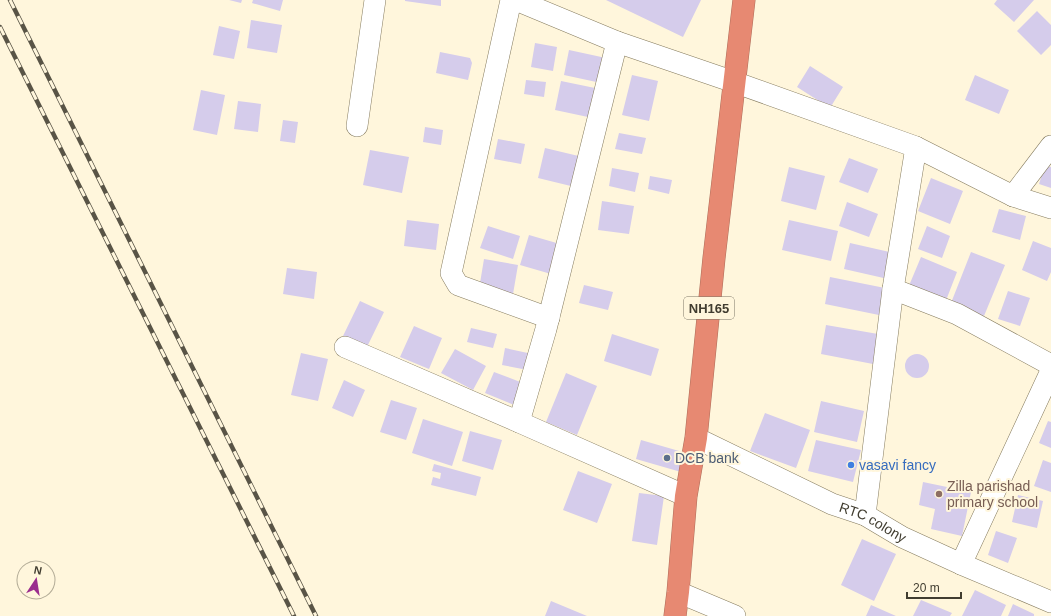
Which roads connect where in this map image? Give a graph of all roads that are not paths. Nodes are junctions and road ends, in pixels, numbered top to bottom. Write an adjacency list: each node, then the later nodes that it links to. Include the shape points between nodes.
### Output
1 (375, 0): 7 (street)
2 (511, 0): 13 (street, via 451,273 458,285)
3 (516, 0): 5 (street)
4 (744, 0): 6 (highway, NH165)
5 (617, 42): 6 (street); 13 (street)
6 (734, 82): 9 (street); 18 (highway, NH165)
7 (357, 126)
8 (1051, 146): 10 (street)
9 (916, 147): 10 (street); 12 (street)
10 (1013, 196): 11 (street)
11 (1051, 208)
12 (893, 289): 15 (street, via 957,314); 20 (street)
13 (549, 318): 17 (street)
14 (345, 347): 17 (street)
15 (1051, 365)
16 (1051, 372): 21 (street)
17 (519, 422): 19 (street)
18 (696, 438): 19 (highway, NH165); 20 (street, RTC colony, via 832,504)
19 (686, 496): 22 (highway, NH165)
20 (866, 515): 21 (street, RTC colony, via 902,537)
21 (961, 564): 23 (street, RTC colony)
22 (678, 592): 24 (highway, NH165); 25 (street)
23 (1051, 602)
24 (675, 616)
25 (735, 616)

